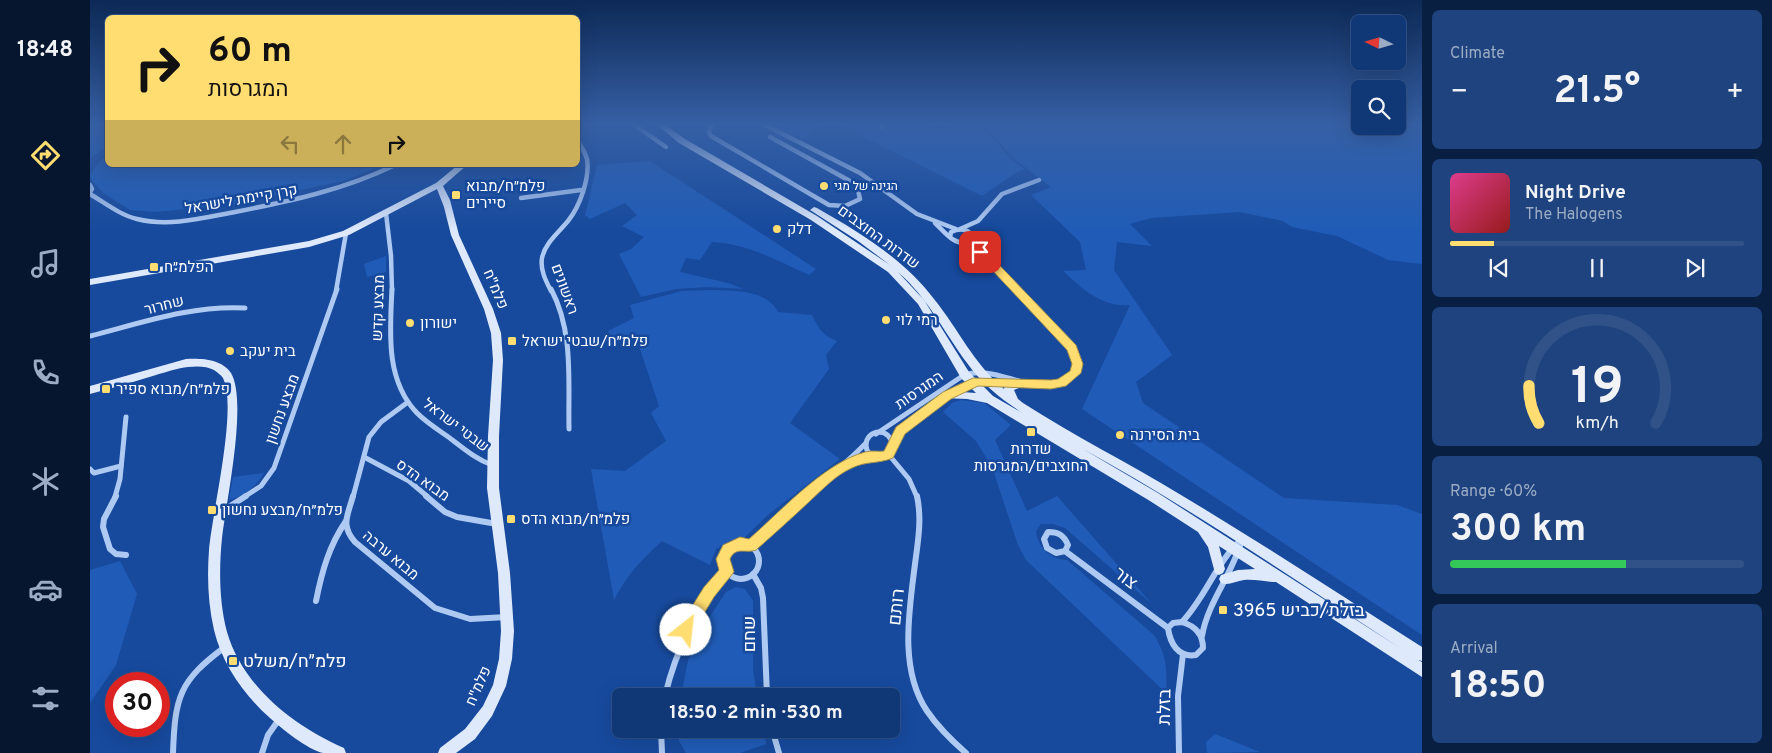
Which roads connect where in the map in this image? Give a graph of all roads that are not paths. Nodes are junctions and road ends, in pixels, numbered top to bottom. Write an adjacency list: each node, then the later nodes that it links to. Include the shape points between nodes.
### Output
1 (586, 159): 14 (street, ראשונים)
2 (713, 159): 30 (main road, שדרות החוצבים, via 814,218 891,270 921,302)
3 (724, 159): 29 (main road, שדרות החוצבים, via 828,218 900,268 932,302 962,352)
4 (751, 159): 11 (street, via 829,205 843,207 860,199 857,186)
5 (810, 159): 11 (street)
6 (833, 159): 9 (street)
7 (391, 167): 15 (street, קרן קיימת לישראל, via 357,183 306,198 173,222 137,219)
8 (460, 167): 13 (main road)
9 (860, 173): 11 (street); 19 (street, via 907,208)
10 (1039, 180): 18 (street, via 1002,194)
11 (850, 181)
12 (90, 185): 15 (street, קרן קיימת לישראל)
13 (439, 186): 17 (main road); 48 (main road, פלמ"ח, via 449,207 455,236 484,296 496,333 498,357)
14 (581, 190): 16 (street); 40 (street, ראשונים, via 571,216 552,237 541,267 561,309 564,323)
15 (90, 193)
16 (521, 198)
17 (386, 213): 21 (main road); 37 (street, מבצע קדש, via 392,275 389,344 392,364)
18 (978, 221): 20 (street); 22 (street)
19 (933, 222): 20 (street); 23 (street)
20 (958, 229): 22 (street, via 967,230); 23 (street, via 951,232)
21 (346, 233): 26 (main road, via 309,244); 51 (street, מבצע נחשון, via 333,303 274,468 260,486)
22 (973, 236): 24 (street, via 971,242); 25 (street)
23 (950, 237): 24 (street)
24 (961, 244): 25 (street)
25 (980, 252): 33 (street, via 1067,341 1076,355 1077,369 1069,378 1051,385)
26 (90, 282)
27 (245, 308): 28 (street, שחרור, via 228,306 194,311)
28 (90, 336)
29 (979, 372): 30 (street, המגרסות); 31 (main road, שדרות החוצבים); 33 (street)
30 (968, 379): 31 (street, המגרסות); 35 (street, המגרסות); 36 (main road, שדרות החוצבים); 41 (street, המגרסות, via 930,396)
31 (987, 381): 32 (street, המגרסות); 38 (main road, שדרות החוצבים)
32 (1017, 384): 33 (street, המגרסות); 38 (main road, via 1009,388)
33 (1032, 384)
34 (90, 390): 51 (main road, via 186,363 198,362 220,369 227,377 233,401)
35 (947, 395): 36 (main road); 43 (street, המגרסות, via 900,431)
36 (989, 399): 54 (main road, שדרות החוצבים)
37 (408, 402): 46 (street, via 373,430); 48 (street, שבטי ישראל, via 418,414 476,458)
38 (1015, 403): 56 (main road, שדרות החוצבים, via 1144,478)
39 (126, 417): 49 (street)
40 (569, 429)
41 (876, 434): 42 (street, via 868,437); 43 (street, via 887,436)
42 (865, 444): 45 (street); 47 (street)
43 (893, 445): 44 (street)
44 (889, 455): 45 (street); 84 (street, רותם, via 910,480 919,511 919,538 908,627 910,670 924,709 950,741)
45 (873, 456): 47 (street)
46 (364, 457): 52 (street); 53 (street, מבוא הדס, via 409,482 445,512)
47 (846, 464): 55 (street, via 827,477)
48 (492, 465): 53 (main road, פלמ"ח)
49 (122, 466): 50 (street, via 94,473); 58 (street, via 115,498 104,518 103,527 110,549 116,554)
50 (90, 469)
51 (221, 512): 68 (main road, via 215,570 218,617)
52 (346, 521): 63 (street, via 325,558); 64 (street, מבוא ערבה, via 347,533 355,542 435,608 470,619)
53 (498, 524): 64 (main road, פלמ"ח)
54 (1196, 524): 56 (main road, שדרות החוצבים); 61 (main road, via 1213,545)
55 (751, 546): 59 (street, via 740,544 728,549 723,559); 60 (street, via 759,559)
56 (1238, 546): 61 (street); 61 (street); 62 (main road); 70 (main road)
57 (1066, 551): 66 (street, צור)
58 (126, 555)
59 (727, 572): 60 (street, via 739,578); 72 (street, via 709,592 686,630 674,658)
60 (753, 574): 73 (street, שחם, via 763,598)
61 (1222, 574): 62 (main road); 65 (street, via 1197,608); 67 (street, via 1203,623)
62 (1280, 578): 71 (main road)
63 (316, 601)
64 (507, 617): 77 (main road, פלמ"ח, via 506,662 499,688 489,709)
65 (1182, 622): 66 (street, via 1173,623); 67 (street, via 1193,627)
66 (1168, 628): 69 (street, via 1170,642)
67 (1202, 637): 69 (street, via 1202,652 1194,656)
68 (226, 647): 74 (main road, via 257,696); 78 (street, via 186,680 177,699)
69 (1183, 654): 85 (street, בזלת, via 1178,696)
70 (1422, 655)
71 (1422, 670)
72 (667, 688)
73 (766, 688)
74 (280, 718): 79 (street, via 268,735); 80 (main road, via 305,737)
75 (661, 738): 82 (street)
76 (775, 738): 83 (street)
77 (460, 750): 81 (main road, פלמ"ח)
78 (173, 753)
79 (262, 753)
80 (339, 753)
81 (445, 753)
82 (662, 753)
83 (779, 753)
84 (966, 753)
85 (1179, 753)

